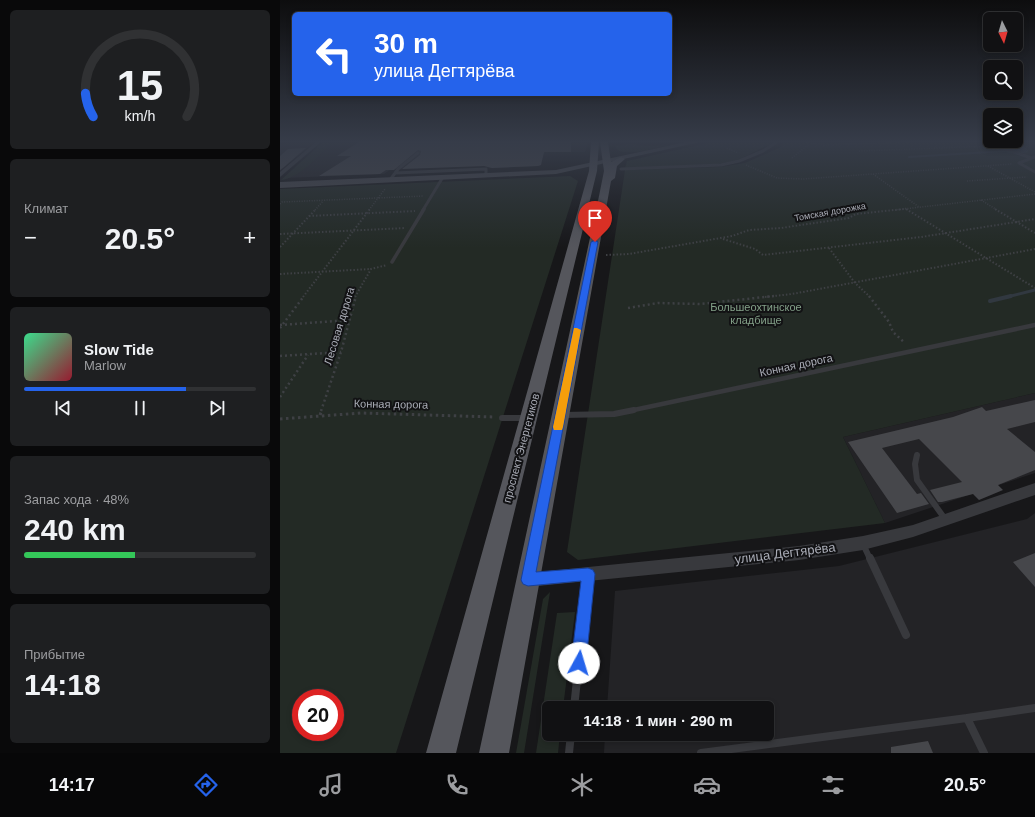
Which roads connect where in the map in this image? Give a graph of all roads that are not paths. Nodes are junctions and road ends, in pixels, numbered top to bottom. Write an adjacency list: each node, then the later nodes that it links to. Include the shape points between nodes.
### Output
1 (408, 177): 6 (lane)
2 (439, 177): 6 (street)
3 (443, 177): 8 (lane)
4 (605, 177): 10 (main road, проспект Энергетиков)
5 (605, 177): 12 (main road, проспект Энергетиков)
6 (391, 179): 7 (street)
7 (280, 185)
8 (392, 262)
9 (1035, 325): 10 (lane, Конная дорога, via 614,414)
10 (560, 415): 18 (main road, проспект Энергетиков)
11 (502, 418): 12 (lane)
12 (528, 418): 24 (main road, проспект Энергетиков)
13 (917, 455): 15 (lane, via 917,480)
14 (1033, 492): 15 (street, улица Дегтярёва)
15 (945, 520): 16 (street, улица Дегтярёва, via 914,531)
16 (863, 543): 17 (street, улица Дегтярёва, via 799,553); 19 (lane)
17 (588, 574): 18 (street, улица Дегтярёва); 20 (lane)
18 (528, 580): 25 (main road, проспект Энергетиков)
19 (906, 635)
20 (575, 701)
21 (1035, 708): 22 (lane)
22 (967, 718): 27 (lane); 28 (lane)
23 (570, 741): 26 (lane)
24 (441, 753)
25 (494, 753)
26 (569, 753)
27 (701, 753)
28 (984, 753)

